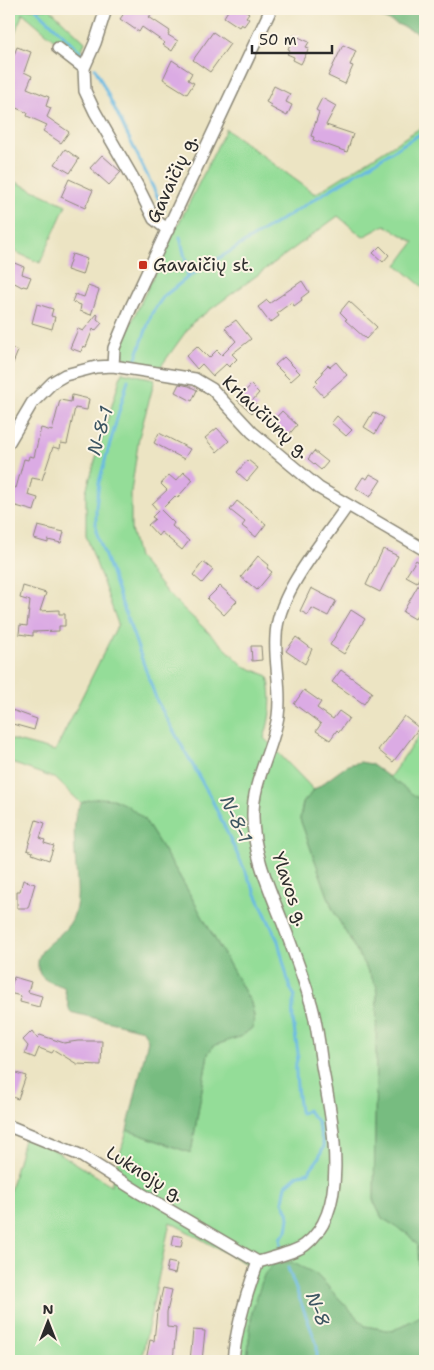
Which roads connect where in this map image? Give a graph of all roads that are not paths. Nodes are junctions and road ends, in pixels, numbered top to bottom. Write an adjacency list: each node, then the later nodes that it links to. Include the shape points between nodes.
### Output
1 (106, 9): 4 (street)
2 (271, 9): 5 (street, Gavaičių g.)
3 (58, 48): 4 (street)
4 (84, 68): 5 (street, via 86,91 95,112 154,219)
5 (168, 230): 6 (street, Gavaičių g., via 114,348)
6 (113, 366): 7 (street, Kriaučiūnų g., via 80,371 53,382 32,403); 8 (street, Kriaučiūnų g., via 182,376 203,383 277,454)
7 (9, 442)
8 (347, 506): 9 (street, Kriaučiūnų g.); 11 (street, Ylavos g., via 296,580 277,624 278,718 256,788 252,816 263,874 311,1003 335,1137 336,1167 329,1208 310,1240 303,1246)
9 (425, 550)
10 (9, 1126): 11 (street, Luknojų g., via 80,1155)
11 (258, 1262): 12 (street, via 243,1304)
12 (233, 1361)

